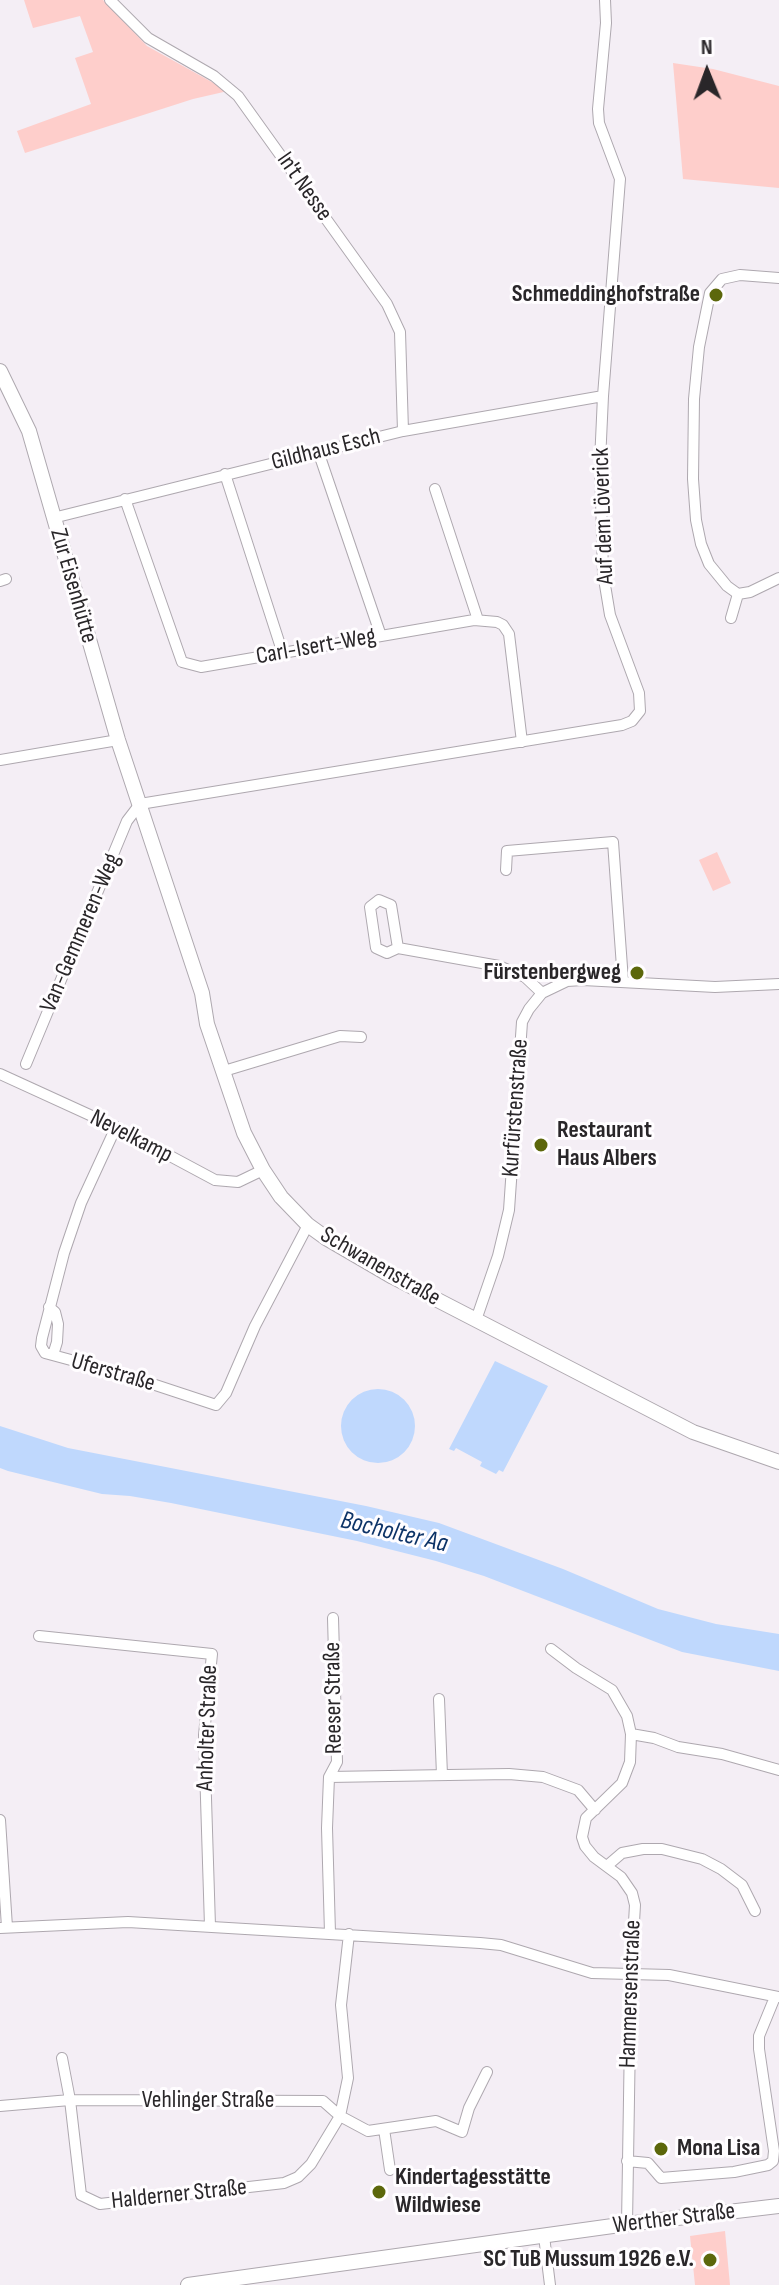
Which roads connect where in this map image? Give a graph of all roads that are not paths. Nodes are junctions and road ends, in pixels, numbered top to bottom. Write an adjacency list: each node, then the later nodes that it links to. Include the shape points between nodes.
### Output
1 (110, 0): 6 (street, In't Nesse, via 148,38 238,96 387,304 400,332)
2 (605, 0): 5 (street, Auf dem Löverick, via 599,123 620,179)
3 (779, 278): 13 (street, via 730,276 716,285 699,347 694,399 696,520 709,564)
4 (0, 371): 11 (street, Zur Eisenhütte, via 29,431)
5 (603, 396): 6 (street, Gildhaus Esch); 19 (street, Auf dem Löverick, via 603,573 610,615 639,693 640,711 622,725)
6 (403, 431): 7 (street, Gildhaus Esch)
7 (318, 451): 8 (street, Gildhaus Esch); 16 (street)
8 (225, 474): 10 (street, Gildhaus Esch); 17 (street)
9 (435, 489): 15 (street)
10 (125, 499): 11 (street, Gildhaus Esch); 17 (street, Carl-Isert-Weg, via 182,662 201,667)
11 (53, 518): 18 (street, Zur Eisenhütte)
12 (779, 578): 13 (street)
13 (738, 594): 14 (street)
14 (731, 618)
15 (478, 620): 16 (street, Carl-Isert-Weg); 19 (street, via 497,622 509,634)
16 (381, 636): 17 (street, Carl-Isert-Weg)
17 (283, 654)
18 (118, 740): 20 (street); 21 (street, Zur Eisenhütte)
19 (522, 742): 21 (street, Auf dem Löverick)
20 (0, 760)
21 (140, 804): 28 (street, Van-Gemmeren-Weg, via 127,821); 29 (street, Schwanenstraße)
22 (506, 870): 24 (street, via 507,851 613,842)
23 (398, 948): 23 (street, via 391,905 379,900 370,907 376,948 387,953); 26 (street, via 499,966 525,977)
24 (623, 981): 25 (street, via 715,987); 26 (street, via 567,981)
25 (779, 984)
26 (542, 993): 34 (street, Kurfürstenstraße, via 522,1022 509,1210)
27 (361, 1037): 29 (street, via 340,1036)
28 (26, 1064)
29 (224, 1071): 32 (street, Schwanenstraße, via 244,1133)
30 (0, 1074): 31 (street, Nevelkamp)
31 (116, 1127): 32 (street, Nevelkamp, via 215,1180 238,1182); 33 (street, Uferstraße, via 81,1203 49,1307 41,1346 45,1353 216,1405)
32 (263, 1170): 33 (street, Schwanenstraße)
33 (308, 1225): 34 (street, Schwanenstraße)
34 (476, 1320): 35 (street, Schwanenstraße, via 693,1432)
35 (779, 1462)
36 (333, 1618): 43 (street, Reeser Straße, via 337,1762)
37 (39, 1636): 48 (street, Anholter Straße, via 212,1654 204,1735)
38 (551, 1649): 40 (street, Hammersenstraße, via 612,1690)
39 (439, 1699): 42 (street)
40 (631, 1734): 41 (street); 44 (street, Hammersenstraße, via 630,1762 622,1783)
41 (779, 1770)
42 (442, 1775): 43 (street, Reeser Straße); 44 (street, Reeser Straße, via 543,1777 578,1790)
43 (329, 1777): 50 (street, Reeser Straße)
44 (595, 1810): 46 (street, Hammersenstraße, via 586,1818 582,1837 594,1857)
45 (0, 1820): 49 (street)
46 (608, 1865): 47 (street, via 622,1853 643,1849 702,1859 742,1885); 52 (street, Hammersenstraße, via 632,1893 635,1905)
47 (755, 1911)
48 (210, 1926): 49 (street, via 128,1922); 50 (street)
49 (4, 1927)
50 (330, 1933): 51 (street)
51 (349, 1934): 52 (street, via 501,1945 592,1973); 58 (street, via 341,2005 348,2078)
52 (631, 1973): 53 (street, via 669,1975); 60 (street, Hammersenstraße)
53 (777, 1997): 61 (street, via 759,2036)
54 (62, 2058): 56 (street)
55 (487, 2072): 59 (street, Vehlinger Straße, via 462,2132 436,2121)
56 (70, 2100): 57 (street, Vehlinger Straße); 58 (street, Vehlinger Straße, via 323,2101); 58 (street, Halderner Straße, via 81,2195 100,2204 284,2183 311,2164)
57 (0, 2106)
58 (340, 2116): 59 (street, Vehlinger Straße, via 368,2131)
59 (384, 2129): 62 (street)
60 (627, 2161): 61 (street, via 648,2163 661,2178 734,2172); 64 (street, Hammersenstraße)
61 (776, 2161)
62 (390, 2170)
63 (779, 2206): 64 (street, Werther Straße)
64 (627, 2224): 65 (street, Werther Straße)
65 (544, 2236): 66 (street, Werther Straße); 68 (street)
66 (262, 2280): 67 (street, Werther Straße)
67 (188, 2285)
68 (550, 2285)

